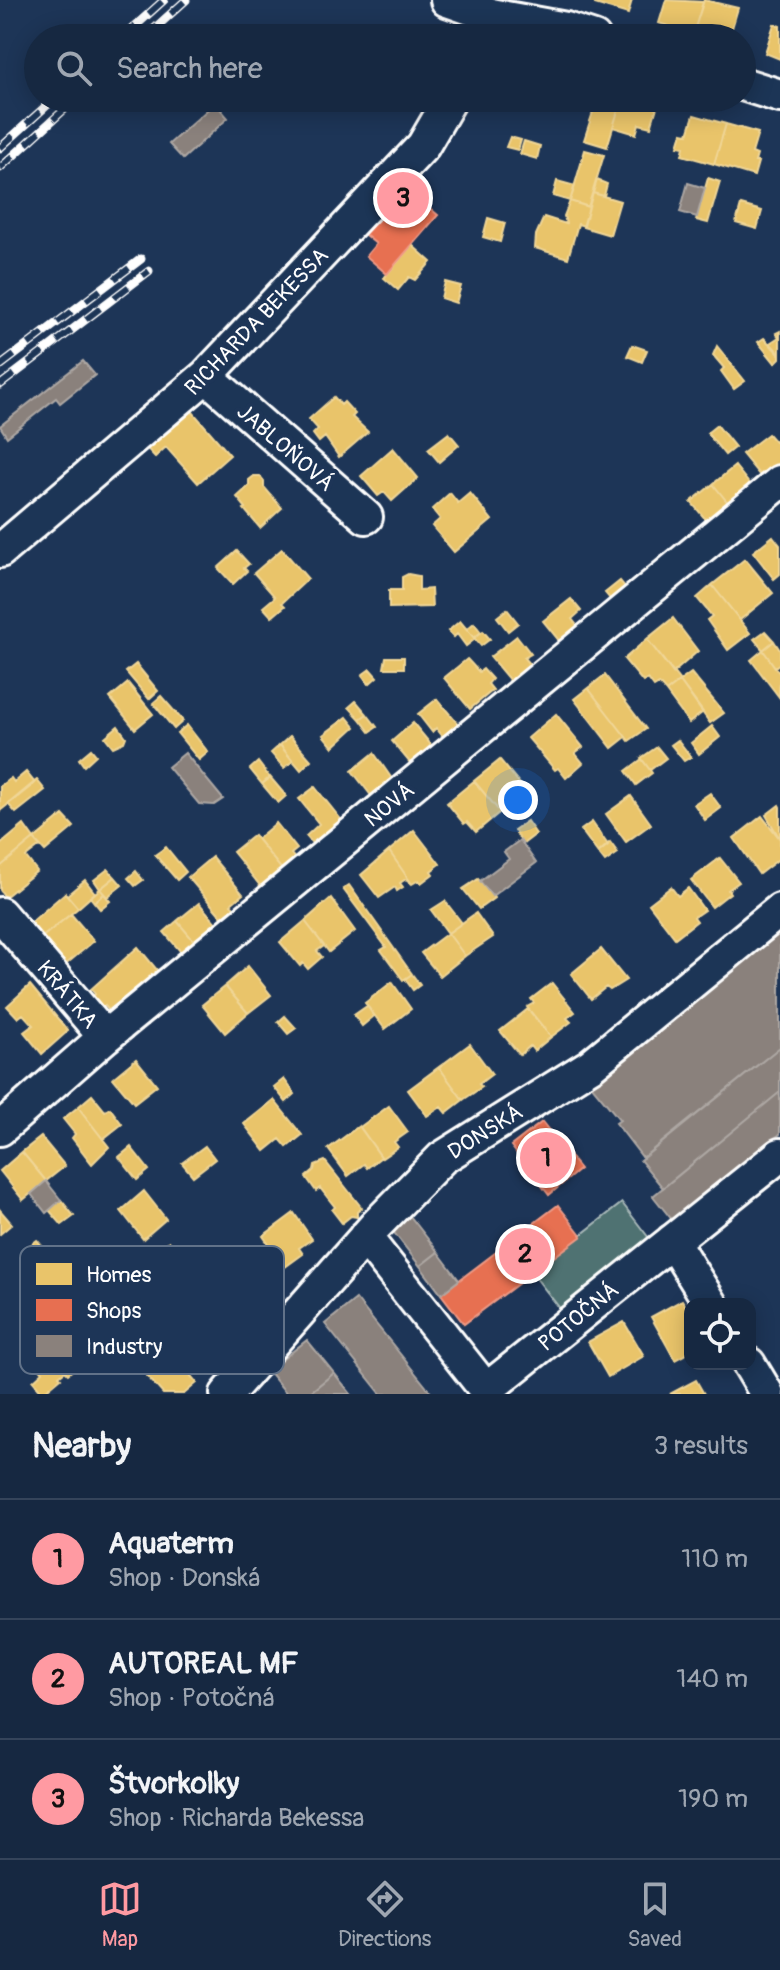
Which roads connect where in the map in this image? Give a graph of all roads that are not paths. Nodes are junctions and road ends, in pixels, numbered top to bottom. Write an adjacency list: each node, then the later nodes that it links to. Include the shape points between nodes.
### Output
1 (447, 0): 2 (street)
2 (482, 24)
3 (756, 88): 4 (street)
4 (780, 96)
5 (443, 112): 6 (street, RICHARDA BEKESSA, via 423,146)
6 (206, 376): 8 (street, JABLOŇOVÁ); 9 (street, RICHARDA BEKESSA)
7 (780, 482): 12 (street, NOVÁ)
8 (366, 517)
9 (0, 551)
10 (780, 910): 15 (street, DONSKÁ, via 591,1065 442,1158)
11 (0, 914): 12 (street, KRÁTKA)
12 (105, 1037): 13 (street, NOVÁ)
13 (0, 1129)
14 (780, 1155): 16 (street, POTOČNÁ)
15 (365, 1237): 16 (street, POTOČNÁ, via 486,1390); 18 (street, DONSKÁ)
16 (672, 1241): 17 (street)
17 (707, 1298)
18 (284, 1329)
19 (753, 1370): 22 (street)
20 (245, 1374): 21 (street, DONSKÁ)
21 (227, 1394)
22 (767, 1394)

